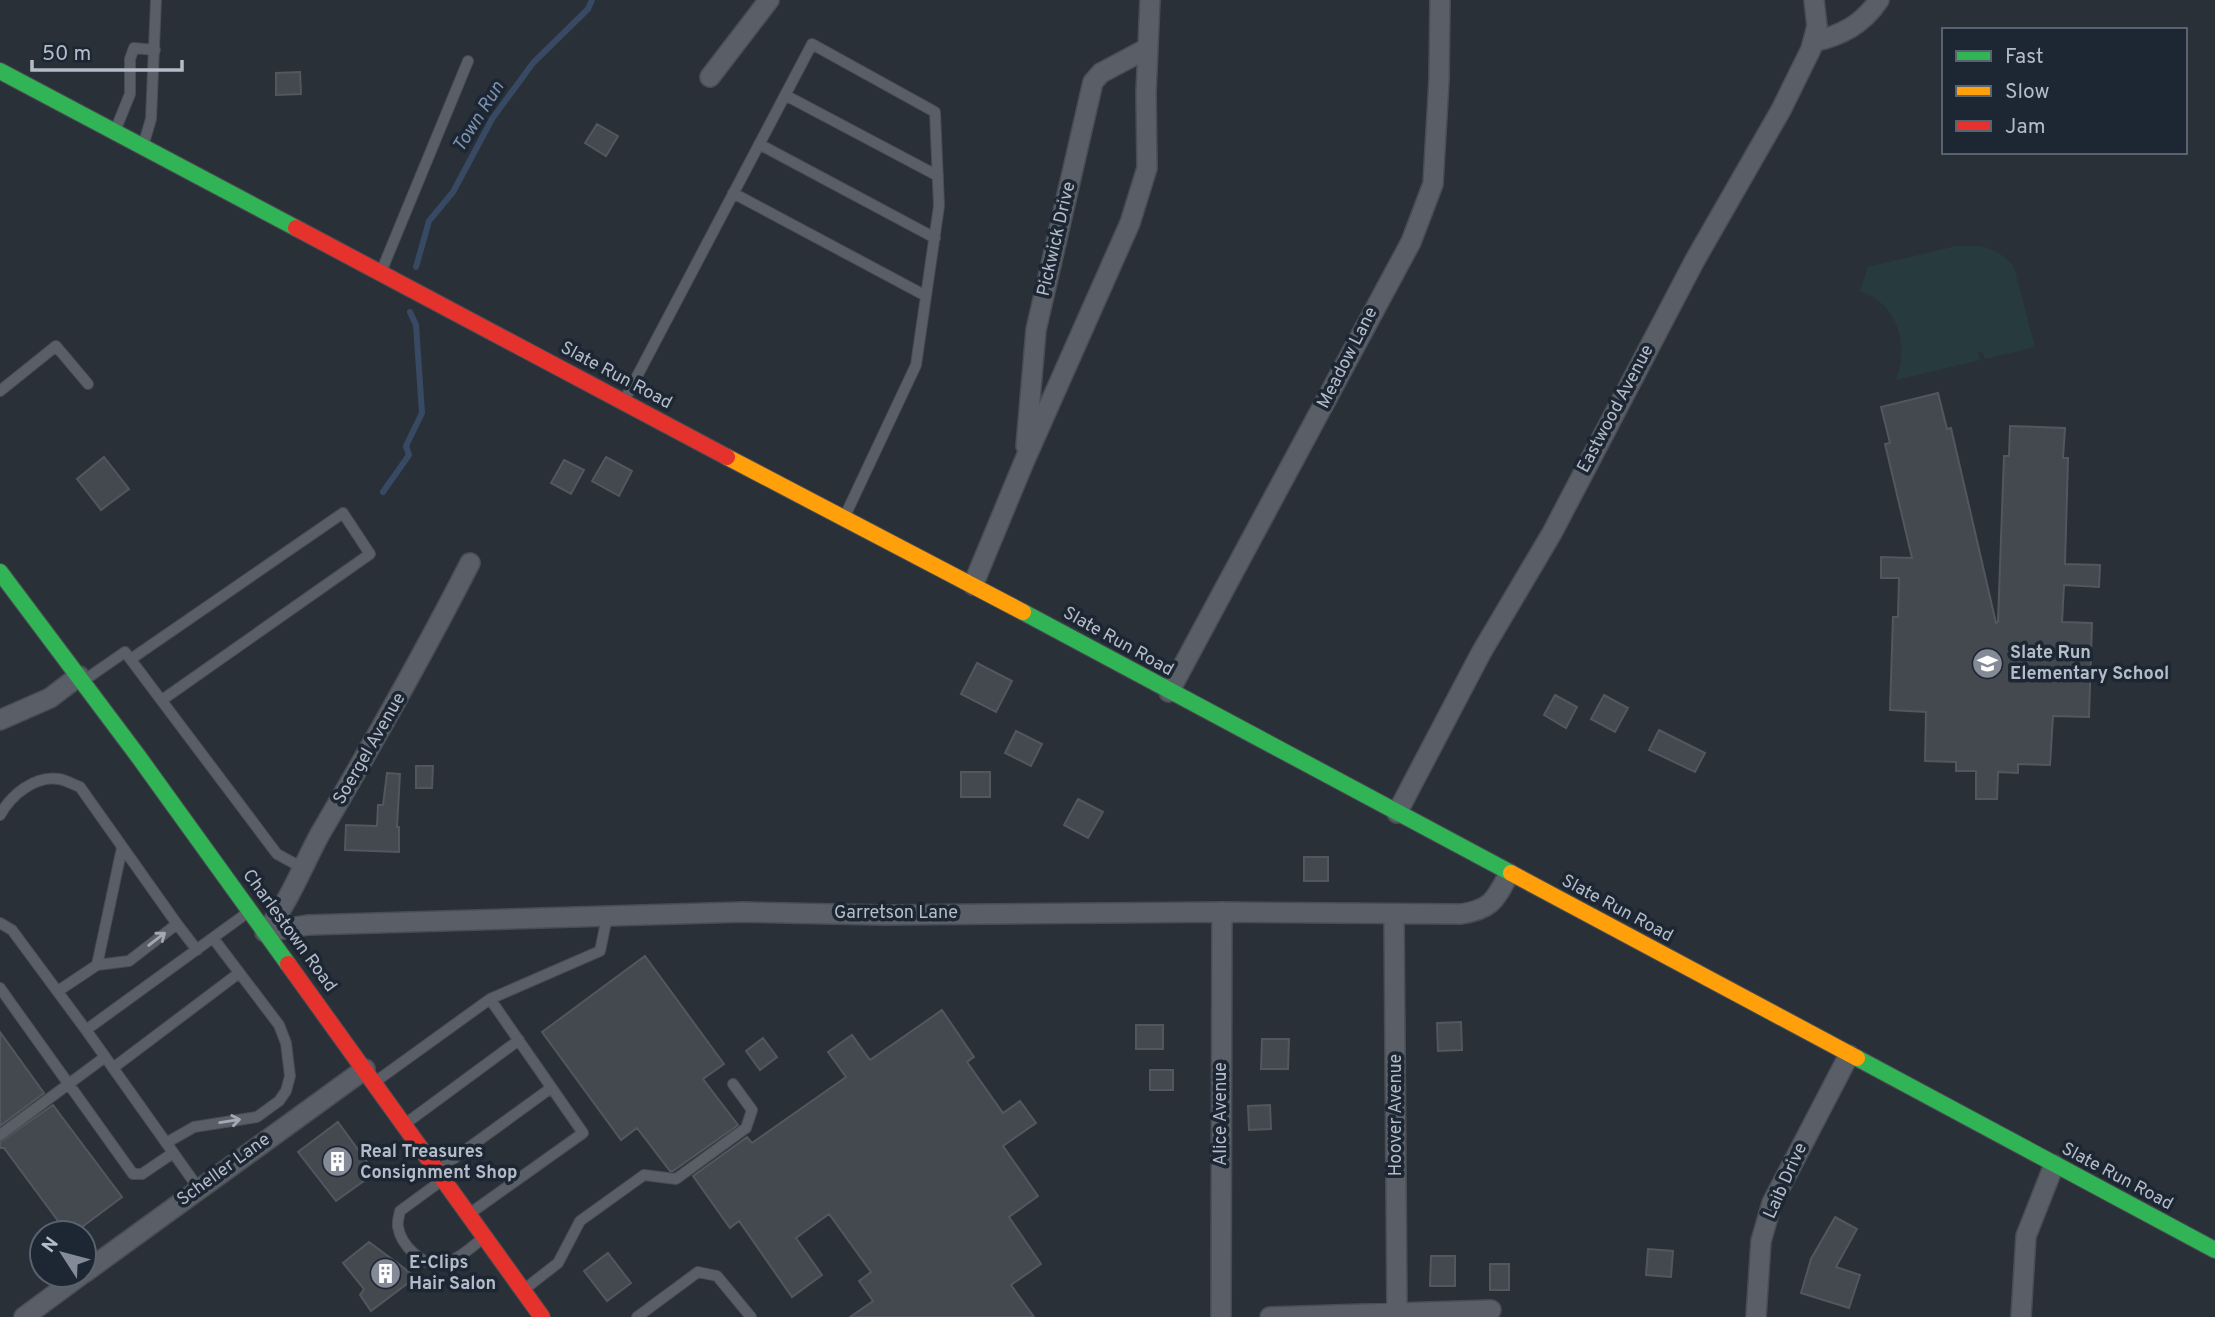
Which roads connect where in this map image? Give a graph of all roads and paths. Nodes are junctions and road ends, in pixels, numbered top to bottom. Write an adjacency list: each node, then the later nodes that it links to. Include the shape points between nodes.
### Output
1 (156, 0): 9 (lane)
2 (769, 0): 12 (street)
3 (1150, 0): 8 (street, Pickwick Drive)
4 (1440, 0): 32 (street, Meadow Lane, via 1433,184 1415,230)
5 (1814, 0): 7 (street, Eastwood Avenue, via 1817,26)
6 (1879, 0): 7 (street, via 1857,25)
7 (1813, 42): 35 (street, Eastwood Avenue, via 1781,110 1695,260)
8 (1148, 48): 25 (street, Pickwick Drive, via 1147,168 1130,223); 25 (street, Pickwick Drive, via 1093,82 1036,330)
9 (155, 50): 14 (lane, via 134,48 130,94); 16 (lane, via 151,119)
10 (468, 61): 20 (lane)
11 (0, 71): 14 (street, Slate Run Road)
12 (710, 77)
13 (785, 95): 15 (lane); 17 (lane); 17 (lane, via 812,44 935,112)
14 (115, 131): 16 (street, Slate Run Road)
15 (759, 144): 18 (lane); 19 (lane)
16 (143, 147): 20 (street, Slate Run Road)
17 (938, 176): 19 (lane)
18 (733, 193): 21 (lane); 24 (lane)
19 (935, 238): 21 (lane)
20 (380, 273): 24 (street, Slate Run Road)
21 (926, 296): 26 (lane, via 916,365)
22 (88, 384): 23 (lane, via 56,346)
23 (0, 391)
24 (624, 401): 26 (street, Slate Run Road)
25 (1024, 461): 29 (street, Pickwick Drive)
26 (844, 519): 29 (street, Slate Run Road)
27 (470, 563): 38 (street, Soergel Avenue, via 421,659)
28 (0, 572): 31 (street, Charlestown Road)
29 (973, 585): 32 (street, Slate Run Road)
30 (131, 659): 31 (lane, via 125,652); 33 (lane); 33 (lane, via 343,513 370,554)
31 (81, 679): 34 (street); 40 (street, Charlestown Road)
32 (1169, 692): 35 (street, Slate Run Road)
33 (162, 700): 38 (lane, via 277,854)
34 (0, 720)
35 (1398, 813): 39 (street, Slate Run Road)
36 (0, 815): 37 (lane, via 36,780 60,779 80,787)
37 (122, 848): 45 (lane); 49 (lane)
38 (301, 867): 46 (street, Soergel Avenue, via 279,914)
39 (1509, 874): 42 (street, Garretson Lane, via 1496,898 1481,911); 56 (street, Slate Run Road)
40 (250, 911): 46 (street, Charlestown Road); 47 (lane)
41 (1222, 912): 42 (street, Garretson Lane); 43 (street, Garretson Lane); 82 (street, Alice Avenue)
42 (1394, 915): 77 (street, Hoover Avenue)
43 (607, 916): 46 (street, Garretson Lane, via 308,925); 53 (lane, via 600,951)
44 (0, 923): 52 (lane, via 12,930)
45 (177, 924): 48 (lane); 49 (lane, one-way to 45, via 129,961)
46 (265, 932): 59 (street, Charlestown Road)
47 (213, 938): 48 (lane); 50 (lane)
48 (197, 950): 54 (lane)
49 (97, 965): 52 (lane)
50 (239, 973): 58 (lane); 65 (lane, one-way to 50, via 194,1127 257,1116 286,1091 290,1076 279,1025)
51 (0, 988): 60 (lane)
52 (58, 991): 54 (lane)
53 (490, 999): 55 (lane); 59 (lane)
54 (86, 1030): 57 (lane)
55 (519, 1040): 62 (lane); 63 (lane)
56 (1849, 1055): 67 (street, Slate Run Road); 84 (street, Laib Drive, via 1772,1203 1761,1241)
57 (105, 1057): 58 (lane); 60 (lane)
58 (113, 1068): 65 (lane)
59 (370, 1076): 63 (street, Charlestown Road); 69 (street, Scheller Lane)
60 (68, 1084): 64 (lane); 66 (lane, via 132,1174 142,1174)
61 (733, 1084): 75 (lane, via 752,1110 746,1128 676,1179 644,1175 580,1221 558,1263)
62 (551, 1088): 68 (lane); 70 (lane, via 583,1133)
63 (405, 1124): 68 (street, Charlestown Road)
64 (0, 1135)
65 (166, 1143): 66 (lane)
66 (173, 1153): 69 (lane)
67 (2054, 1165): 72 (street, Slate Run Road); 85 (street, via 2026,1236)
68 (441, 1175): 70 (street, Charlestown Road); 71 (lane, via 400,1211 397,1225 402,1237 427,1263 440,1264)
69 (199, 1189): 73 (street, Scheller Lane)
70 (469, 1214): 71 (street, Charlestown Road)
71 (485, 1237): 75 (street, Charlestown Road)
72 (2215, 1250)
73 (98, 1262)
74 (62, 1289): 79 (street, Scheller Lane)
75 (523, 1291): 80 (street, Charlestown Road)
76 (1491, 1310): 77 (street)
77 (1397, 1314): 83 (street)
78 (745, 1315): 81 (lane, via 716,1276 698,1272)
79 (24, 1317)
80 (542, 1317)
81 (637, 1317)
82 (1221, 1317)
83 (1270, 1317)
84 (1756, 1317)
85 (2021, 1317)

